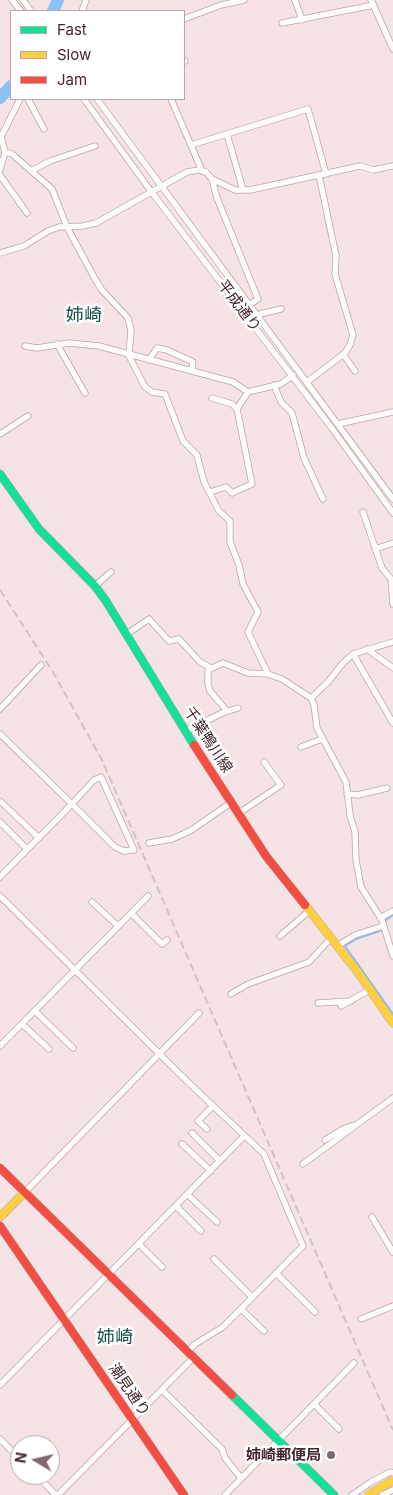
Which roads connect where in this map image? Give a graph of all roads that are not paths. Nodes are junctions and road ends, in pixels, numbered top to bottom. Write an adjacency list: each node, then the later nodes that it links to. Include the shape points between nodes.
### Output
1 (12, 0): 6 (street)
2 (244, 0): 4 (street)
3 (295, 0): 8 (street)
4 (220, 2): 7 (street)
5 (372, 2): 8 (street); 10 (street)
6 (20, 10)
7 (185, 19)
8 (302, 20): 9 (street)
9 (282, 23)
10 (390, 35): 11 (street)
11 (393, 49)
12 (20, 100): 21 (street, via 1,137)
13 (29, 100): 17 (street)
14 (85, 100): 31 (street, 平成通り)
15 (98, 100): 30 (street, 平成通り)
16 (171, 100): 19 (street)
17 (44, 129)
18 (226, 134): 19 (street); 26 (street, via 308,109); 32 (street)
19 (191, 145): 25 (street)
20 (95, 146): 24 (street)
21 (5, 152): 23 (street); 24 (street, via 12,154)
22 (393, 166): 26 (street, via 373,170 360,166)
23 (0, 170)
24 (31, 171): 34 (street, via 52,189)
25 (202, 171): 29 (street); 30 (street, via 187,172)
26 (326, 174): 28 (street)
27 (0, 175): 33 (street)
28 (319, 176): 32 (street); 42 (street, via 336,256 335,274 353,335)
29 (212, 179): 32 (street, via 235,190); 36 (street, via 216,198 258,299)
30 (160, 185): 31 (street); 36 (street, 平成通り)
31 (150, 190): 34 (street, via 96,223); 38 (street, 平成通り)
32 (243, 190)
33 (27, 213)
34 (67, 227): 35 (street, via 48,231 24,246); 43 (street, via 101,289 128,318 131,330)
35 (0, 253)
36 (249, 306): 38 (street); 39 (street, 平成通り)
37 (281, 309): 39 (street)
38 (242, 310): 48 (street, 平成通り)
39 (256, 315): 46 (street, 平成通り)
40 (57, 344): 41 (street, via 36,348); 43 (street, via 99,346); 52 (street)
41 (25, 346)
42 (343, 354): 47 (street); 49 (street)
43 (129, 356): 44 (street); 60 (street, via 145,387 165,394 183,441 197,455)
44 (149, 360): 45 (street); 45 (street, via 157,348 168,350 193,362)
45 (192, 370): 51 (street, via 233,382)
46 (299, 371): 48 (street); 49 (street, 平成通り)
47 (355, 371)
48 (292, 376): 50 (street); 64 (street, 平成通り)
49 (307, 382): 57 (street, 平成通り)
50 (274, 385): 51 (street); 61 (street, via 281,402 292,413 304,458)
51 (248, 392): 54 (street)
52 (85, 393)
53 (212, 398): 54 (street, via 232,404)
54 (237, 409): 60 (street, via 252,484 232,493 226,487)
55 (393, 412): 57 (street)
56 (28, 416): 58 (street)
57 (338, 424): 62 (street, 平成通り)
58 (0, 434)
59 (0, 474): 68 (street, 千葉鴨川線, via 39,529)
60 (210, 492): 77 (street, via 219,511 230,522 230,542 243,584 258,612 248,632)
61 (323, 499)
62 (393, 499)
63 (362, 512): 66 (street)
64 (393, 513)
65 (393, 544): 66 (street)
66 (375, 549): 69 (street, via 382,568 391,579)
67 (110, 572): 68 (street)
68 (95, 586): 70 (street, 千葉鴨川線)
69 (393, 604)
70 (127, 634): 75 (street, via 149,619 169,641 179,639); 83 (street, 千葉鴨川線)
71 (393, 642): 72 (street)
72 (367, 649): 73 (street); 76 (street)
73 (353, 654): 78 (street); 82 (street)
74 (41, 665): 80 (street)
75 (210, 668): 77 (street, via 223,663 248,673); 81 (street, via 207,677 210,691)
76 (393, 668)
77 (268, 674): 78 (street)
78 (311, 698): 85 (street)
79 (238, 708): 81 (street)
80 (0, 709)
81 (226, 711): 83 (street)
82 (393, 723)
83 (186, 731): 91 (street, 千葉鴨川線)
84 (0, 734): 92 (street)
85 (322, 739): 86 (street); 89 (street, via 346,782)
86 (301, 747)
87 (264, 762): 93 (street, via 281,785)
88 (387, 788): 89 (street, via 358,795)
89 (347, 794): 105 (street, via 355,832 360,887)
90 (1, 802): 95 (street)
91 (232, 802): 93 (street, 千葉鴨川線); 96 (street, via 190,831 165,841)
92 (72, 804): 92 (street, via 94,780 101,777 134,850 124,851 115,847); 95 (street)
93 (239, 813): 103 (street, 千葉鴨川線)
94 (0, 822): 97 (street)
95 (39, 838): 97 (street)
96 (149, 843)
97 (27, 849): 98 (street)
98 (0, 877)
99 (0, 896): 113 (street)
100 (148, 896): 104 (street)
101 (92, 902): 106 (street)
102 (393, 911): 105 (street)
103 (308, 912): 108 (street); 109 (street, 千葉鴨川線)
104 (131, 913): 106 (street); 110 (street, via 162,944)
105 (380, 918): 107 (street)
106 (118, 926): 113 (street)
107 (383, 926): 111 (street, via 355,935); 112 (street)
108 (280, 936)
109 (331, 938): 111 (street, 千葉鴨川線); 115 (street, via 309,962 248,984)
110 (167, 940)
111 (337, 946): 114 (street, 千葉鴨川線)
112 (393, 956)
113 (74, 971): 119 (street); 126 (street)
114 (371, 989): 116 (street); 121 (street, 千葉鴨川線)
115 (231, 994)
116 (351, 1000): 117 (street); 118 (street)
117 (318, 1003)
118 (341, 1006)
119 (35, 1011): 122 (street); 124 (street)
120 (199, 1013): 126 (street)
121 (392, 1021)
122 (22, 1024): 123 (street); 125 (street)
123 (0, 1046)
124 (74, 1048)
125 (49, 1049)
126 (159, 1054): 128 (street); 139 (street)
127 (393, 1098): 129 (street)
128 (213, 1106): 130 (street, via 198,1121); 132 (street)
129 (358, 1124): 133 (street, via 343,1128); 136 (street)
130 (207, 1129)
131 (192, 1133): 135 (street)
132 (244, 1136): 135 (street); 152 (street, via 264,1154 303,1246)
133 (325, 1140)
134 (182, 1144): 138 (street)
135 (220, 1161): 138 (street)
136 (303, 1164)
137 (0, 1168): 139 (street)
138 (210, 1171): 140 (street)
139 (24, 1192): 142 (street); 151 (street)
140 (187, 1194): 141 (street); 144 (street)
141 (176, 1206): 146 (street); 147 (street)
142 (0, 1217)
143 (372, 1217): 148 (street)
144 (217, 1222)
145 (0, 1226): 158 (street, 潮見通り)
146 (201, 1231)
147 (139, 1244): 150 (street); 151 (street)
148 (393, 1252)
149 (214, 1259): 153 (street)
150 (162, 1266)
151 (109, 1274): 158 (street); 160 (street)
152 (276, 1274): 153 (street); 156 (street)
153 (252, 1297): 155 (street)
154 (393, 1306): 157 (street)
155 (241, 1309): 159 (street); 160 (street, via 223,1327 195,1344)
156 (315, 1312)
157 (361, 1319)
158 (64, 1320): 162 (street); 165 (street, 潮見通り)
159 (264, 1331)
160 (190, 1355): 163 (street); 168 (street)
161 (354, 1363): 164 (street)
162 (0, 1385)
163 (162, 1390): 165 (street); 171 (street, via 222,1449)
164 (314, 1404): 166 (street); 168 (street)
165 (133, 1420): 175 (street); 176 (street, 潮見通り)
166 (339, 1429)
167 (0, 1440): 169 (street)
168 (278, 1441): 171 (street); 178 (street)
169 (10, 1450)
170 (393, 1473): 179 (street)
171 (241, 1478): 177 (street)
172 (393, 1480): 180 (street)
173 (46, 1485): 175 (street)
174 (393, 1490): 181 (street)
175 (57, 1495)
176 (184, 1495)
177 (225, 1495)
178 (334, 1495)
179 (352, 1495)
180 (368, 1495)
181 (382, 1495)

